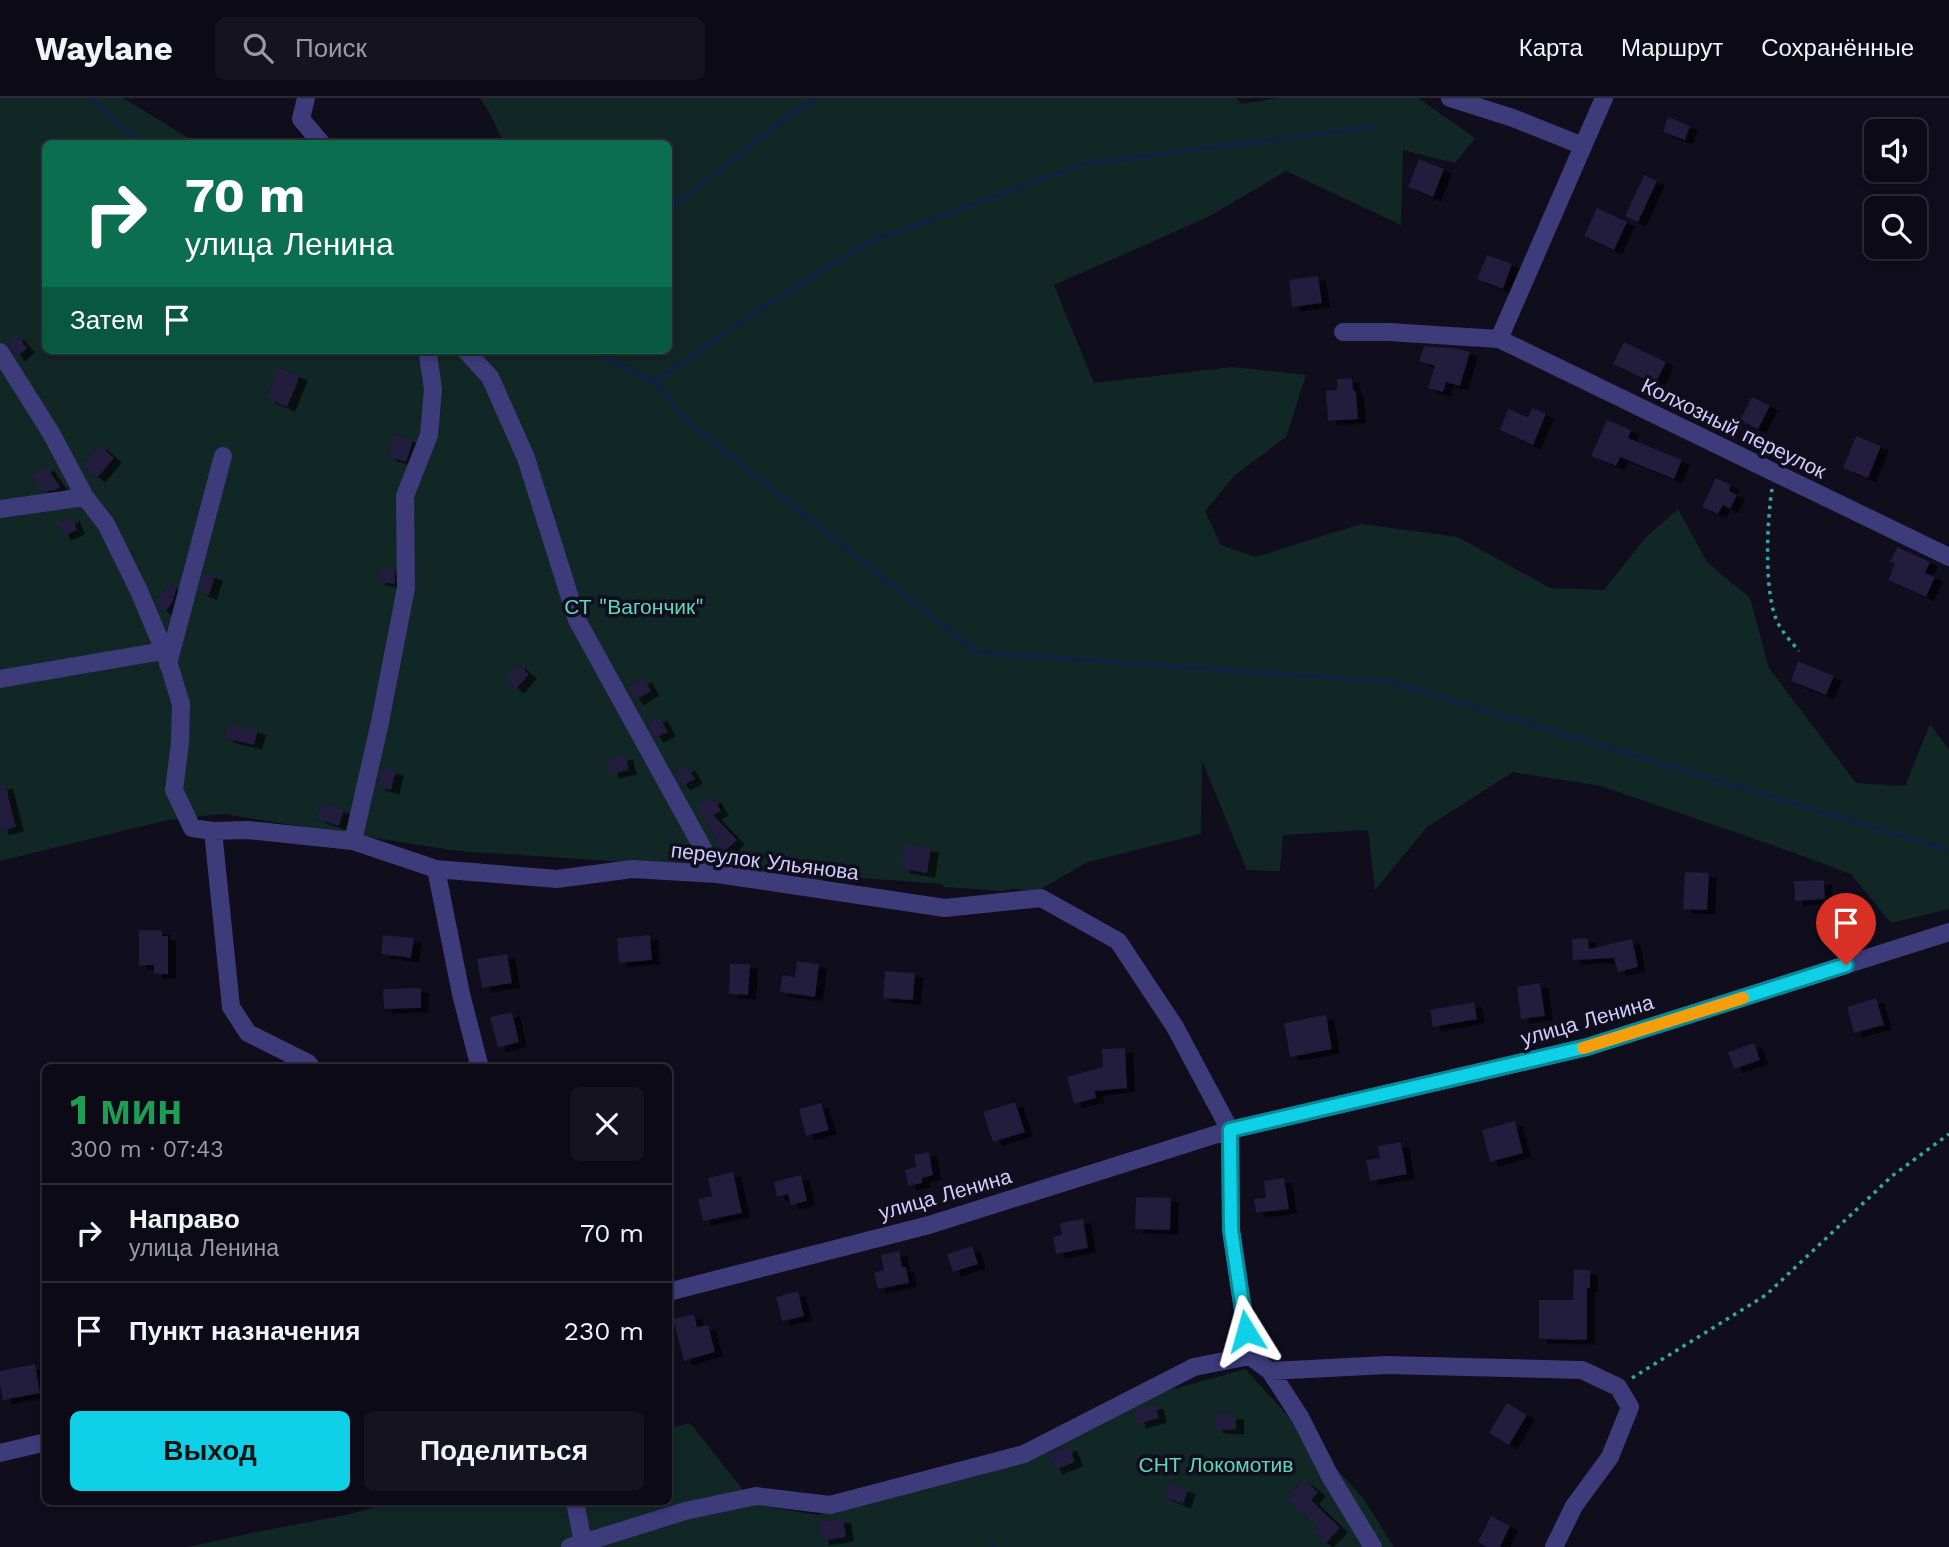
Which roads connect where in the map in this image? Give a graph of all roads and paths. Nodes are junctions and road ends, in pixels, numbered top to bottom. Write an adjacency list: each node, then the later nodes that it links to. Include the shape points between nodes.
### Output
1 (306, 98): 4 (street, via 301,120)
2 (1450, 98): 5 (street)
3 (1604, 98): 5 (street)
4 (318, 140)
5 (1583, 146): 7 (street)
6 (1343, 332): 7 (street, Колхозный переулок)
7 (1499, 339): 12 (street, Колхозный переулок)
8 (0, 352): 13 (street)
9 (429, 354): 20 (street, via 433,389 429,435 405,496 406,587)
10 (469, 354): 22 (street, via 490,377 526,458 577,620)
11 (223, 456): 17 (street)
12 (1775, 473): 15 (street, Колхозный переулок); 16 (path, via 1769,512 1769,589 1778,624)
13 (85, 497): 14 (street); 17 (street, via 106,524)
14 (0, 509)
15 (1949, 557)
16 (1799, 651)
17 (166, 657): 18 (street); 19 (street, via 181,704 174,790 192,828)
18 (0, 679)
19 (213, 831): 20 (street, переулок Ульянова); 24 (street, via 231,1007 248,1033)
20 (353, 841): 21 (street, переулок Ульянова)
21 (436, 869): 22 (street, переулок Ульянова, via 557,880 632,869); 25 (street)
22 (717, 874): 26 (street, переулок Ульянова, via 945,908 1041,898 1118,941 1175,1027)
23 (1949, 932): 26 (street, улица Ленина, via 1587,1047)
24 (309, 1064)
25 (479, 1064)
26 (1230, 1130): 28 (street, улица Ленина, via 929,1225); 29 (street, via 1231,1230)
27 (1949, 1134): 31 (path, via 1892,1175 1766,1296)
28 (672, 1291)
29 (1250, 1356): 30 (street); 35 (street, via 1194,1367 1024,1454 830,1505 756,1496 685,1511)
30 (1270, 1371): 31 (street, via 1387,1365 1582,1370); 36 (street)
31 (1618, 1387): 37 (street, via 1630,1407 1610,1457 1573,1506)
32 (42, 1443): 33 (street)
33 (0, 1453)
34 (575, 1505): 35 (street)
35 (578, 1546)
36 (1373, 1547)
37 (1553, 1547)

